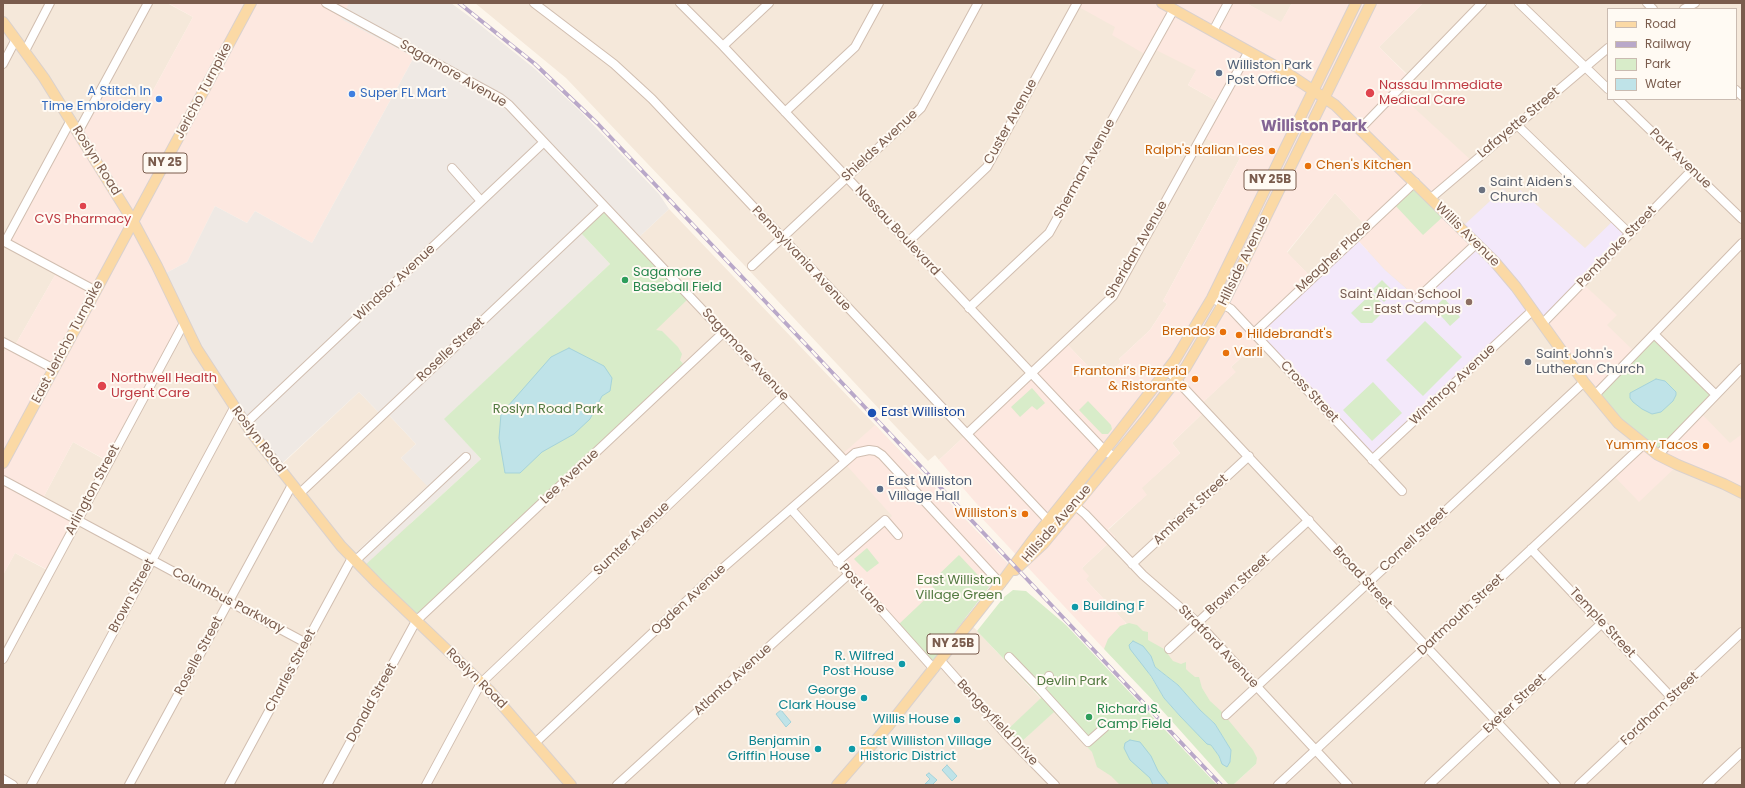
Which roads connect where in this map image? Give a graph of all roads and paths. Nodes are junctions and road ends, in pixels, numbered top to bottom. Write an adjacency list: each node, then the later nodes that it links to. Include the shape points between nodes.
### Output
1 (50, 3): 25 (street)
2 (148, 3): 37 (street)
3 (251, 3): 47 (main road, Jericho Turnpike / NY 25)
4 (326, 3): 38 (street, Sagamore Avenue, via 504,101)
5 (534, 3): 49 (street, Pennsylvania Avenue, via 614,64 652,99)
6 (680, 3): 23 (street, Nassau Boulevard)
7 (769, 3): 23 (street)
8 (879, 3): 33 (street, via 855,46)
9 (978, 3): 41 (street, Shields Avenue, via 920,108)
10 (1077, 3): 51 (street, Custer Avenue, via 987,167)
11 (1162, 3): 19 (main road, Willis Avenue)
12 (1228, 3): 21 (street)
13 (1356, 3): 30 (main road, Hillside Avenue / NY 25B)
14 (1371, 3): 31 (main road, Hillside Avenue / NY 25B)
15 (1482, 3): 36 (street)
16 (1519, 3): 28 (street)
17 (1695, 3): 18 (street)
18 (1686, 8)
19 (1174, 9): 21 (main road, Willis Avenue); 59 (street, Sherman Avenue, via 1049,233)
20 (3, 22): 22 (main road, Roslyn Road)
21 (1213, 31): 26 (main road, Willis Avenue)
22 (16, 39): 25 (main road, Roslyn Road); 27 (street)
23 (723, 46): 33 (street, Nassau Boulevard)
24 (1607, 49): 28 (street, Lafayette Street)
25 (25, 51): 34 (main road, Roslyn Road)
26 (1250, 51): 30 (main road, Willis Avenue); 70 (street, Sheridan Avenue, via 1113,296)
27 (3, 64)
28 (1585, 67): 29 (street); 35 (street, Lafayette Street)
29 (1607, 88)
30 (1314, 90): 31 (main road, Willis Avenue); 56 (main road, Hillside Avenue / NY 25B)
31 (1324, 97): 36 (main road, Willis Avenue); 58 (main road, Hillside Avenue / NY 25B)
32 (1619, 100): 40 (street, Park Avenue)
33 (785, 112): 41 (street, Nassau Boulevard)
34 (71, 120): 37 (main road, Roslyn Road); 50 (street)
35 (1517, 124): 43 (street, Lafayette Street); 48 (street)
36 (1360, 129): 42 (main road, Willis Avenue)
37 (78, 132): 47 (main road, Roslyn Road)
38 (544, 142): 44 (street, Windsor Avenue); 45 (street, Sagamore Avenue)
39 (452, 168): 44 (street)
40 (1692, 170): 46 (street, Park Avenue); 48 (street, Pembroke Street)
41 (846, 177): 49 (street, Shields Avenue); 51 (street, Nassau Boulevard)
42 (1415, 182): 43 (main road, Willis Avenue); 64 (street, Meagher Place)
43 (1431, 198): 52 (main road, Willis Avenue)
44 (481, 201): 77 (street, Windsor Avenue)
45 (604, 206): 63 (street, Sagamore Avenue); 93 (street, Roselle Street)
46 (1742, 219)
47 (133, 221): 55 (main road, East Jericho Turnpike / NY 25); 61 (main road, Roslyn Road)
48 (1630, 234): 62 (street, Pembroke Street)
49 (782, 238): 54 (street, Shields Avenue); 78 (street, Pennsylvania Avenue)
50 (4, 241): 55 (street)
51 (908, 242): 59 (street, Nassau Boulevard)
52 (1477, 243): 57 (street); 60 (main road, Willis Avenue)
53 (1742, 244): 65 (street)
54 (752, 266)
55 (96, 291): 68 (main road, East Jericho Turnpike / NY 25)
56 (1212, 298): 58 (street, Cross Street); 69 (main road, Hillside Avenue / NY 25B)
57 (1418, 298)
58 (1223, 304): 64 (street, Cross Street, via 1232,309); 71 (main road, Hillside Avenue / NY 25B)
59 (969, 308): 70 (street, Nassau Boulevard)
60 (1533, 310): 62 (main road, Willis Avenue); 86 (street, Winthrop Avenue)
61 (184, 322): 76 (main road, Roslyn Road, via 201,357); 97 (street, Arlington Street)
62 (1543, 323): 72 (main road, Willis Avenue)
63 (724, 332): 75 (street, Sagamore Avenue); 111 (street, Lee Avenue)
64 (1254, 332): 86 (street, Cross Street)
65 (1654, 334): 73 (street); 74 (street)
66 (3, 342): 68 (street)
67 (1742, 368): 74 (street)
68 (54, 369): 80 (main road, East Jericho Turnpike / NY 25)
69 (1168, 371): 71 (street, Broad Street); 81 (main road, Hillside Avenue / NY 25B)
70 (1031, 374): 78 (street, Sheridan Avenue); 81 (street, Nassau Boulevard)
71 (1177, 380): 84 (street, Broad Street); 85 (main road, Hillside Avenue / NY 25B)
72 (1584, 382): 73 (main road, Willis Avenue); 109 (street, Cornell Street)
73 (1595, 395): 79 (main road, Willis Avenue, via 1618,423)
74 (1716, 395): 82 (street)
75 (783, 396): 87 (street, Sagamore Avenue); 123 (street, Sumter Avenue)
76 (234, 408): 77 (main road, Roslyn Road); 104 (street, Brown Street)
77 (245, 424): 90 (main road, Roslyn Road)
78 (967, 434): 98 (street, Pennsylvania Avenue)
79 (1643, 445): 82 (main road, Willis Avenue); 102 (street, Dartmouth Street)
80 (7, 447): 88 (main road, East Jericho Turnpike / NY 25)
81 (1105, 451): 85 (street, Nassau Boulevard); 94 (main road, Hillside Avenue / NY 25B)
82 (1658, 455): 92 (main road, Willis Avenue)
83 (466, 456): 103 (street, Charles Street)
84 (1249, 456): 99 (street, Broad Street); 106 (street, Amherst Street)
85 (1114, 457): 95 (main road, Hillside Avenue / NY 25B)
86 (1372, 460): 91 (street, Cross Street)
87 (845, 461): 96 (street, Ogden Avenue); 108 (street, via 855,453 865,451 882,455)
88 (3, 463)
89 (3, 480): 97 (street, Columbus Parkway)
90 (292, 485): 93 (main road, Roslyn Road); 110 (street, Roselle Street)
91 (1402, 491)
92 (1742, 493)
93 (299, 494): 103 (main road, Roslyn Road)
94 (1066, 498): 95 (street, Stratford Avenue); 98 (main road, Hillside Avenue / NY 25B)
95 (1075, 505): 100 (main road, Hillside Avenue / NY 25B); 106 (street, Stratford Avenue)
96 (791, 509): 105 (street, Post Lane); 130 (street, Ogden Avenue, via 709,580)
97 (77, 520): 104 (street, Columbus Parkway); 119 (street, Arlington Street)
98 (1048, 520): 100 (street, Pennsylvania Avenue); 108 (main road, Hillside Avenue / NY 25B)
99 (1309, 520): 109 (street, Broad Street); 112 (street, Brown Street)
100 (1056, 528): 108 (main road, Hillside Avenue / NY 25B, via 1034,554)
101 (898, 535): 105 (street, via 885,520)
102 (1531, 549): 113 (street, Temple Street); 116 (street, Dartmouth Street)
103 (354, 559): 111 (main road, Roslyn Road); 115 (street, Charles Street)
104 (152, 560): 110 (street, Columbus Parkway); 136 (street, Brown Street)
105 (837, 562): 107 (street, Post Lane)
106 (1132, 564): 112 (street, Stratford Avenue)
107 (849, 574): 121 (street, Post Lane); 142 (street, Atlanta Avenue)
108 (1003, 582): 120 (main road, NY 25B)
109 (1368, 583): 116 (street, Broad Street); 124 (street, Cornell Street)
110 (228, 601): 115 (street, Columbus Parkway); 137 (street, Roselle Street)
111 (416, 621): 123 (main road, Roslyn Road); 139 (street, Donald Street)
112 (1197, 622): 117 (street, Brown Street); 124 (street, Stratford Avenue)
113 (1602, 623): 126 (street, Temple Street); 128 (street, Exeter Street)
114 (1742, 632): 126 (street, Fordham Street)
115 (306, 643): 138 (street, Charles Street)
116 (1427, 647): 128 (street, Broad Street); 131 (street, Dartmouth Street)
117 (1169, 649)
118 (1010, 657): 125 (street)
119 (3, 659)
120 (940, 660): 121 (main road, NY 25B); 143 (street, Bengeyfield Drive)
121 (934, 669): 134 (main road, NY 25B)
122 (1049, 676): 125 (street)
123 (481, 683): 130 (main road, Roslyn Road); 140 (street, Sumter Avenue)
124 (1256, 687): 127 (street, Cornell Street); 131 (street, Stratford Avenue)
125 (1039, 688): 129 (street, via 1088,742)
126 (1672, 698): 148 (street, Fordham Street)
127 (1226, 715)
128 (1497, 721): 146 (street, Exeter Street); 147 (street, Broad Street)
129 (1105, 727)
130 (536, 742): 141 (main road, Roslyn Road)
131 (1316, 750): 144 (street, Dartmouth Street); 145 (street, Stratford Avenue)
132 (1742, 752): 149 (street)
133 (3, 780): 135 (street)
134 (839, 784)
135 (13, 785)
136 (31, 785)
137 (129, 785)
138 (229, 785)
139 (327, 785)
140 (426, 785)
141 (571, 785)
142 (617, 785)
143 (1055, 785)
144 (1278, 785)
145 (1348, 785)
146 (1429, 785)
147 (1556, 785)
148 (1579, 785)
149 (1707, 785)

